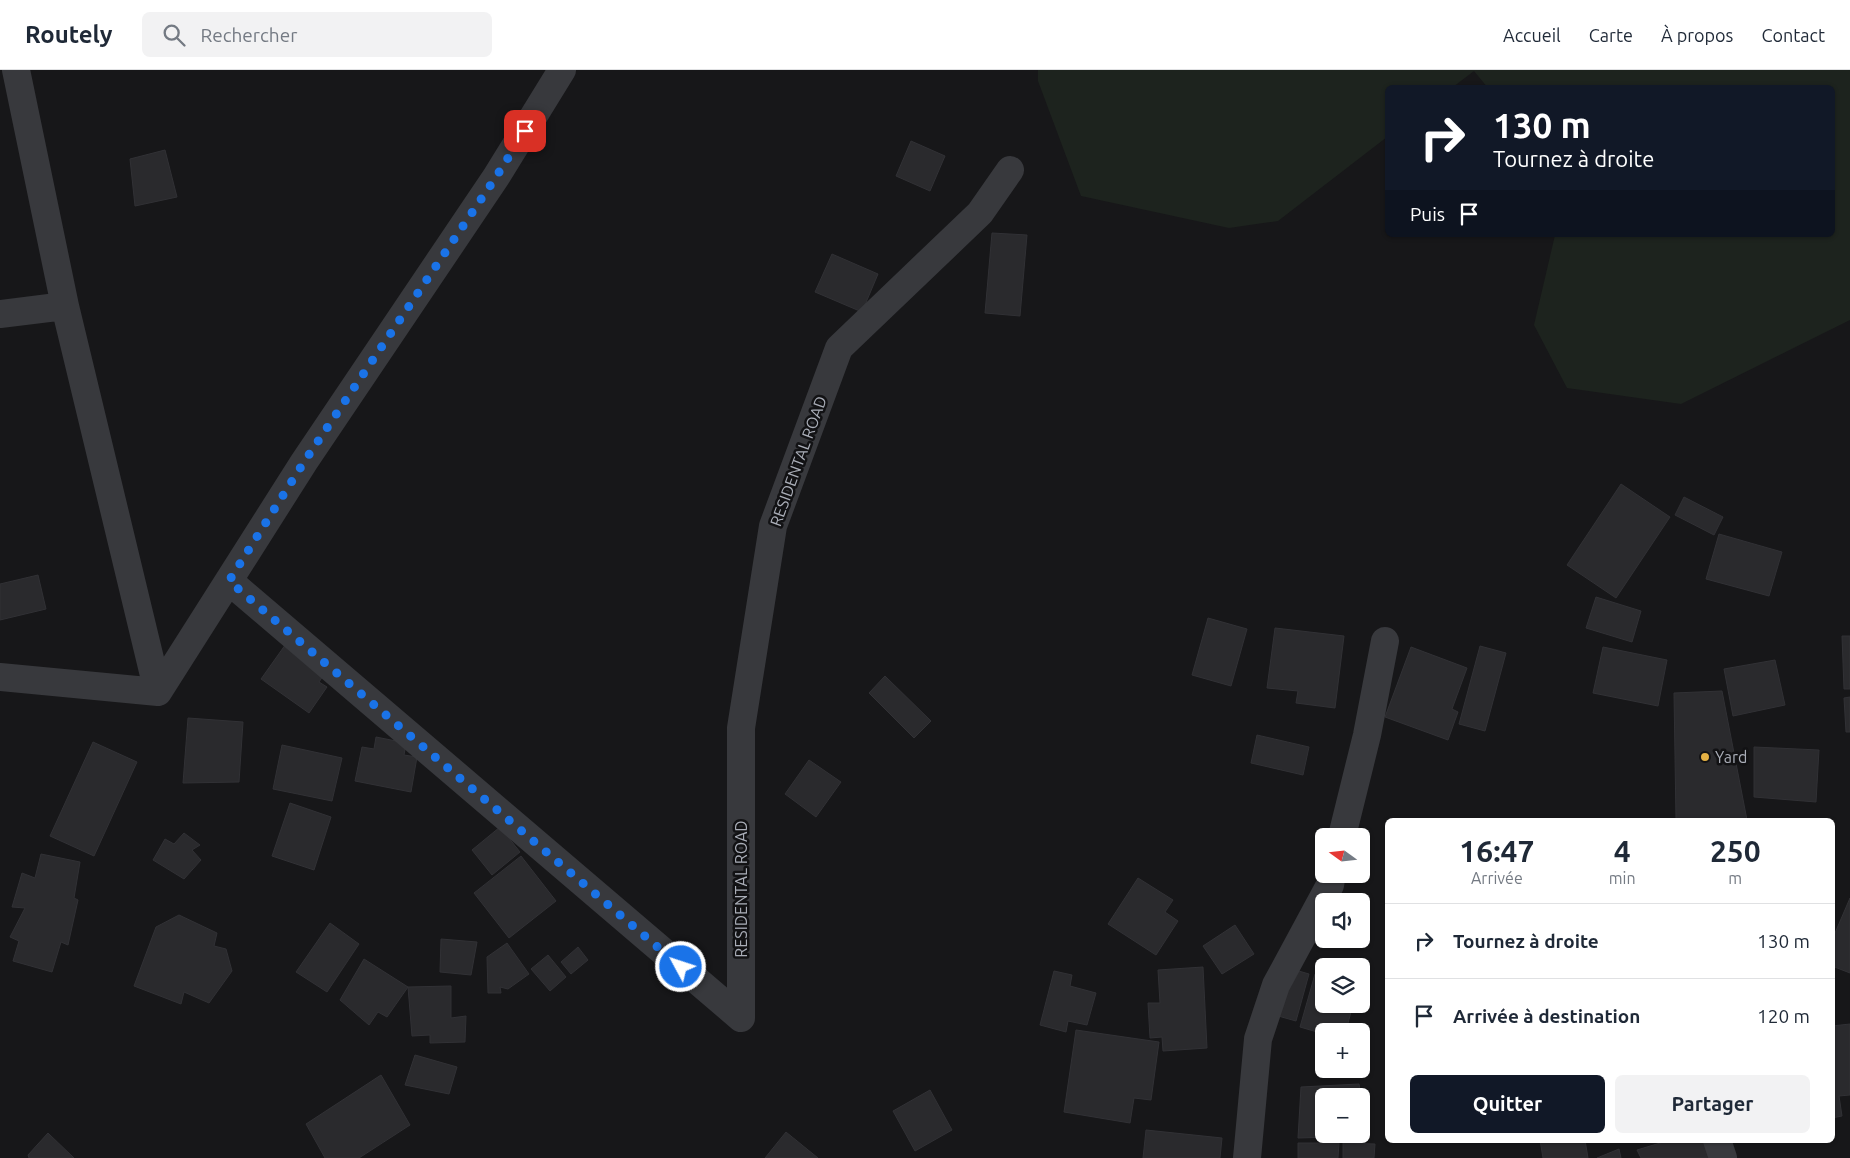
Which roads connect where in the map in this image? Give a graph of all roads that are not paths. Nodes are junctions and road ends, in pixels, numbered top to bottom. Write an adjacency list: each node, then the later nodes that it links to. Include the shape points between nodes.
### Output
1 (16, 70): 4 (street)
2 (562, 70): 6 (street, via 496,177 304,462)
3 (1010, 170): 6 (street, RESIDENTAL ROAD, via 980,213 839,348 773,526 742,728 741,1018)
4 (65, 306): 5 (street); 9 (street)
5 (0, 314)
6 (229, 581): 9 (street)
7 (1385, 641): 10 (street, via 1367,735)
8 (0, 677): 9 (street)
9 (158, 692)
10 (1344, 828)
11 (1330, 883): 13 (street, via 1276,985 1258,1039)
12 (1718, 1143): 14 (street)
13 (1247, 1158)
14 (1723, 1158)

